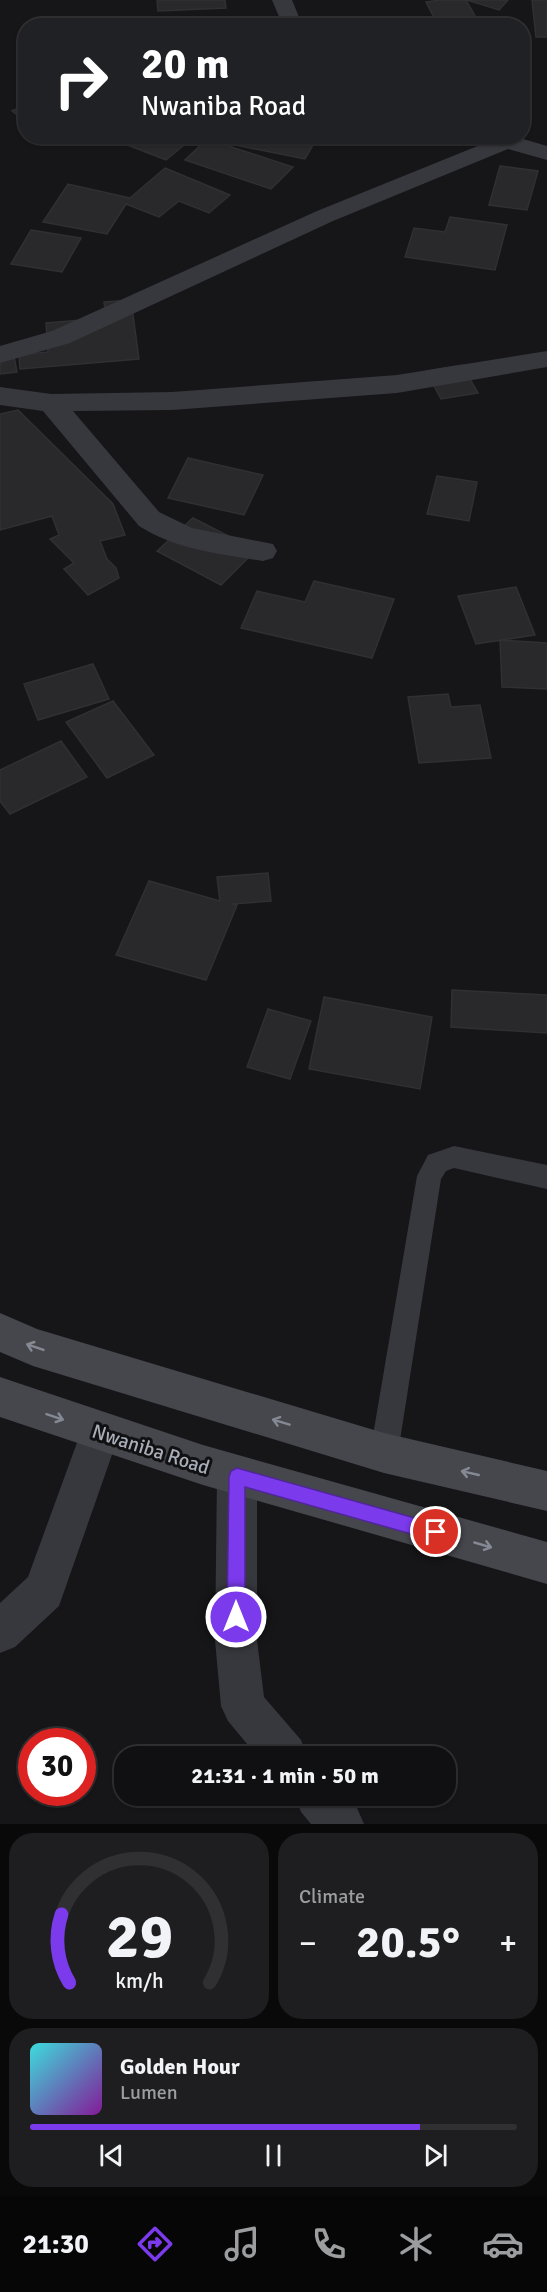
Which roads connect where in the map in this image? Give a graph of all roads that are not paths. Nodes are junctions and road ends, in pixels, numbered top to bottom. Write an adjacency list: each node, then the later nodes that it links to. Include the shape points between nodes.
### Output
1 (282, 0): 2 (street)
2 (289, 18)
3 (485, 144): 6 (street, via 60,337)
4 (514, 144): 5 (street)
5 (547, 153)
6 (0, 355)
7 (547, 359): 9 (street, via 397,384 172,401)
8 (0, 396): 9 (street)
9 (51, 403): 10 (street, via 159,526 181,535)
10 (263, 551)
11 (547, 1177): 15 (lane, via 454,1157 437,1163 429,1176)
12 (0, 1332): 15 (main road, one-way to 12, via 33,1347)
13 (0, 1396): 14 (main road, Nwaniba Road, one-way to 14)
14 (100, 1432): 16 (main road, Nwaniba Road); 19 (street, via 44,1591)
15 (384, 1454): 17 (main road, one-way to 15)
16 (237, 1477): 18 (main road, Nwaniba Road, one-way to 18); 20 (street, via 236,1640 243,1706)
17 (547, 1491)
18 (547, 1563)
19 (0, 1632)
20 (277, 1746)
21 (326, 1806): 22 (street)
22 (341, 1824)

